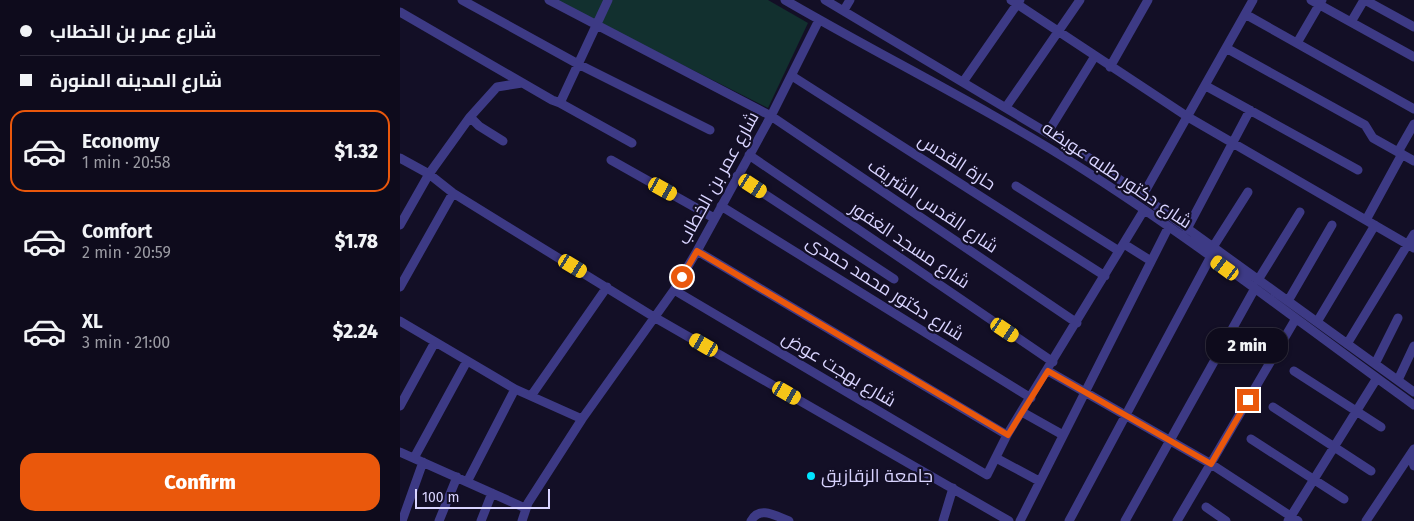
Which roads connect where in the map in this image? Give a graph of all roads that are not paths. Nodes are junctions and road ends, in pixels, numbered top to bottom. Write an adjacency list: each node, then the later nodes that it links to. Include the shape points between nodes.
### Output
1 (462, 0): 25 (street)
2 (549, 0): 18 (street, شارع القدس الشريف)
3 (608, 0): 18 (street)
4 (785, 0): 16 (street, شارع دكتور طلبه عويضه)
5 (825, 0): 13 (street, شارع دكتور طلبه عويضه)
6 (850, 0): 13 (street)
7 (1080, 0): 20 (street)
8 (1148, 0): 26 (street)
9 (1253, 0): 15 (street)
10 (1364, 0): 17 (street); 19 (street)
11 (1016, 1): 20 (street); 28 (street)
12 (1317, 2): 17 (street); 21 (street)
13 (844, 10): 28 (street, شارع دكتور طلبه عويضه)
14 (400, 12): 29 (street)
15 (1245, 14): 21 (street); 22 (street)
16 (819, 20): 27 (street, شارع عمر بن الخطاب); 57 (street, شارع دكتور طلبه عويضه, via 967,99)
17 (1351, 22): 24 (street)
18 (595, 25): 25 (street); 36 (street, شارع القدس الشريف)
19 (1414, 27)
20 (1056, 32): 23 (street); 32 (street)
21 (1297, 43): 33 (street)
22 (1226, 48): 30 (street); 44 (street, via 1365,125 1373,138)
23 (1095, 56): 26 (street); 40 (street)
24 (1414, 57)
25 (578, 64): 31 (street); 39 (street)
26 (1110, 66): 37 (street)
27 (792, 76): 36 (street, شارع عمر بن الخطاب); 73 (street, حارة القدس)
28 (962, 82): 32 (street, شارع دكتور طلبه عويضه)
29 (523, 83): 31 (street); 35 (street, via 497,87)
30 (1206, 86): 34 (street); 37 (street)
31 (560, 102): 42 (street)
32 (1006, 107): 40 (street, شارع دكتور طلبه عويضه)
33 (1414, 108)
34 (1250, 110): 43 (street); 49 (street)
35 (470, 116): 41 (street, via 479,126); 50 (street)
36 (771, 116): 45 (street, شارع عمر بن الخطاب); 85 (street, شارع القدس الشريف)
37 (1188, 117): 43 (street); 55 (street)
38 (1414, 124): 44 (street)
39 (710, 130)
40 (1048, 132): 55 (street, شارع دكتور طلبه عويضه)
41 (503, 141)
42 (632, 143)
43 (1232, 143): 60 (street); 65 (street)
44 (1400, 153): 48 (street); 60 (street)
45 (749, 155): 51 (street, شارع عمر بن الخطاب); 91 (street, شارع مسجد الغفور)
46 (400, 158): 50 (street)
47 (611, 160): 59 (street)
48 (1414, 161)
49 (1358, 170)
50 (429, 174): 54 (street); 61 (street)
51 (737, 176): 56 (street, شارع عمر بن الخطاب); 74 (street)
52 (1016, 186): 69 (street)
53 (1248, 192): 68 (street)
54 (453, 193): 76 (street); 77 (street)
55 (1143, 195): 65 (street, شارع دكتور طلبه عويضه)
56 (721, 206): 59 (street, شارع عمر بن الخطاب); 101 (street, شارع دكتور محمد حمدى)
57 (1144, 210): 64 (street, شارع دكتور طلبه عويضه); 69 (street)
58 (1300, 212): 75 (street)
59 (714, 218): 70 (street, شارع عمر بن الخطاب)
60 (1366, 220): 63 (street)
61 (400, 225)
62 (1332, 225): 80 (street)
63 (1375, 225): 67 (street); 86 (street)
64 (1168, 228): 71 (street, شارع دكتور طلبه عويضه); 72 (street)
65 (1188, 228): 68 (street, شارع دكتور طلبه عويضه)
66 (1414, 234): 67 (street)
67 (1411, 246): 88 (street)
68 (1213, 247): 75 (street, شارع دكتور طلبه عويضه)
69 (1121, 248): 72 (street); 73 (street)
70 (697, 251): 78 (street, شارع عمر بن الخطاب); 110 (street)
71 (1210, 258): 79 (street, شارع دكتور طلبه عويضه); 107 (street)
72 (1151, 261): 98 (street)
73 (1105, 276): 85 (street)
74 (894, 279)
75 (1258, 280): 80 (street, شارع دكتور طلبه عويضه)
76 (400, 286)
77 (607, 287): 81 (street); 100 (street)
78 (674, 290): 81 (street, شارع عمر بن الخطاب); 117 (street, شارع بهجت عوض, via 986,475)
79 (1254, 290): 83 (street, شارع دكتور طلبه عويضه); 113 (street)
80 (1288, 302): 86 (street, شارع دكتور طلبه عويضه)
81 (654, 317): 108 (street, شارع عمر بن الخطاب); 126 (street)
82 (1398, 318): 92 (street)
83 (1295, 320): 95 (street, شارع دكتور طلبه عويضه); 119 (street)
84 (400, 321): 87 (street)
85 (1077, 322): 91 (street)
86 (1317, 322): 88 (street, شارع دكتور طلبه عويضه)
87 (435, 342): 90 (street); 103 (street)
88 (1347, 344): 92 (street, شارع دكتور طلبه عويضه)
89 (1414, 346): 96 (street)
90 (467, 361): 97 (street); 118 (street)
91 (1053, 362): 93 (street)
92 (1375, 364): 96 (street, شارع دكتور طلبه عويضه)
93 (1048, 371): 98 (street); 101 (street)
94 (1294, 371): 105 (street)
95 (1377, 378): 102 (street, شارع دكتور طلبه عويضه); 105 (street)
96 (1398, 380): 99 (street, شارع دكتور طلبه عويضه)
97 (515, 389): 100 (street); 125 (street)
98 (1085, 392): 107 (street); 111 (street)
99 (1414, 392)
100 (530, 396): 108 (street)
101 (1031, 398): 106 (street)
102 (1414, 405)
103 (400, 406)
104 (1273, 408): 114 (street)
105 (1356, 411): 109 (street); 114 (street)
106 (1022, 412): 110 (street); 111 (street)
107 (1126, 415): 113 (street); 141 (street)
108 (582, 419): 130 (street, شارع عمر بن الخطاب)
109 (1381, 427)
110 (1008, 435): 117 (street)
111 (1063, 435): 124 (street)
112 (1251, 439): 123 (street)
113 (1169, 440): 119 (street); 142 (street)
114 (1334, 447): 121 (street); 123 (street)
115 (400, 452): 118 (street)
116 (1412, 452): 120 (street); 145 (street)
117 (996, 458): 124 (street)
118 (419, 460): 122 (street); 132 (street)
119 (1211, 464): 131 (street); 143 (street)
120 (1414, 466)
121 (1371, 471)
122 (458, 477): 125 (street); 133 (street)
123 (1314, 480): 128 (street); 131 (street)
124 (1040, 481): 140 (street)
125 (467, 482): 127 (street)
126 (953, 488): 138 (street); 139 (street)
127 (492, 493): 130 (street); 134 (street)
128 (1344, 499)
129 (1206, 507): 144 (street)
130 (526, 508): 135 (street, شارع عمر بن الخطاب)
131 (1292, 519)
132 (402, 521)
133 (439, 521)
134 (481, 521)
135 (522, 521)
136 (751, 521): 137 (street, via 754,515 763,512)
137 (789, 521)
138 (943, 521)
139 (1010, 521)
140 (1020, 521)
141 (1069, 521)
142 (1125, 521)
143 (1177, 521)
144 (1226, 521)
145 (1366, 521)

